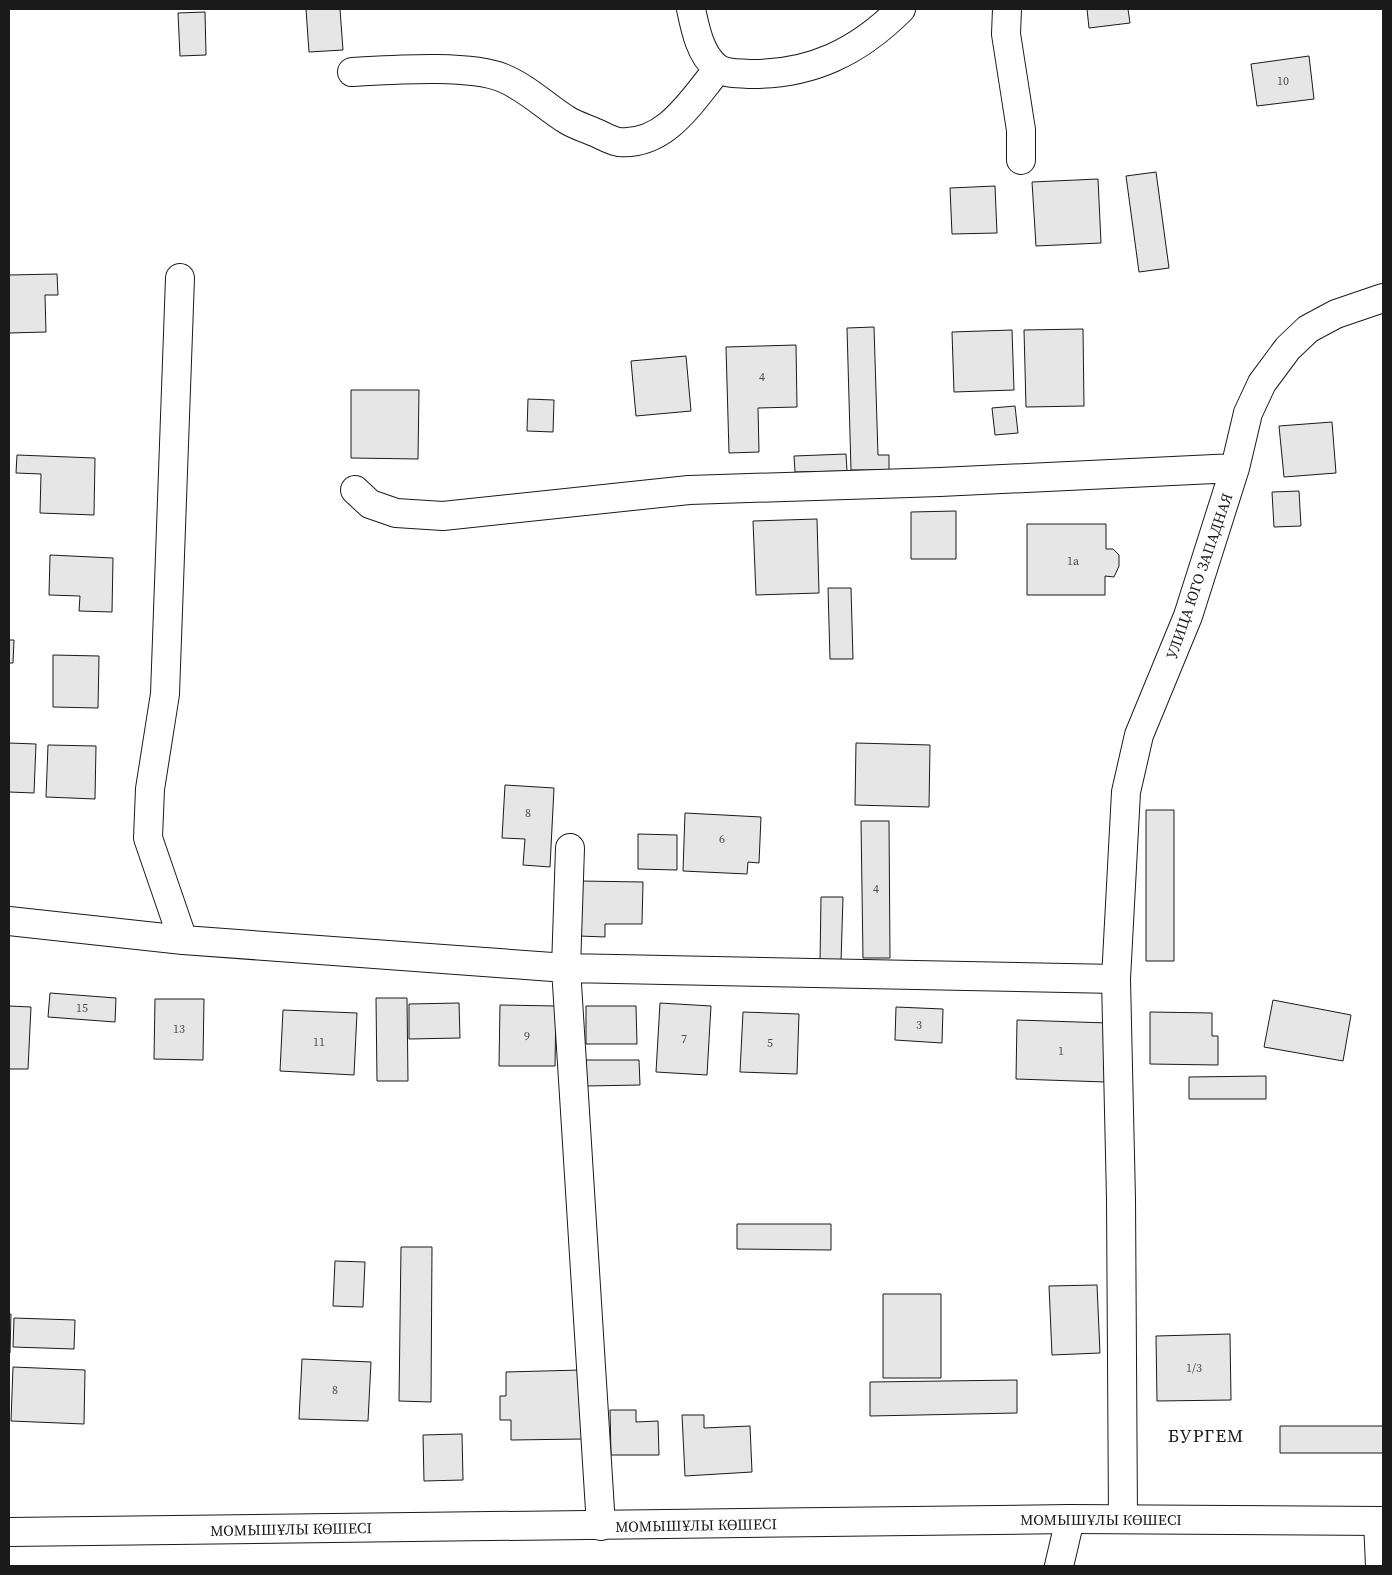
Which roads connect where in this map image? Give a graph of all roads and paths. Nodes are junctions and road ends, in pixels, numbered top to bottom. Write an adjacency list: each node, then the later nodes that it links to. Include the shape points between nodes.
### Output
1 (691, 9): 4 (street, via 696,32 708,59)
2 (901, 9): 4 (street, via 878,32 831,60 796,71 764,74)
3 (1007, 9): 6 (street, via 1006,34 1021,130)
4 (718, 69): 5 (street, via 685,112 660,131 639,141 617,142 568,121 521,87 480,72)
5 (352, 72)
6 (1020, 160)
7 (180, 278): 13 (street, via 165,694 150,789 148,838)
8 (1383, 298): 9 (street, УЛИЦА ЮГО ЗАПАДНАЯ, via 1336,314 1308,329 1288,348 1262,383 1248,412)
9 (1235, 468): 10 (street, via 689,490 443,516 396,513 370,504); 15 (street, УЛИЦА ЮГО ЗАПАДНАЯ, via 1188,616 1139,735 1126,792)
10 (355, 490)
11 (570, 848): 14 (street)
12 (9, 921): 13 (street)
13 (183, 940): 14 (street)
14 (566, 968): 15 (street); 19 (street)
15 (1116, 979): 16 (street, УЛИЦА ЮГО ЗАПАДНАЯ)
16 (1123, 1518): 17 (street, МОМЫШҰЛЫ КӨШЕСІ); 18 (street, МОМЫШҰЛЫ КӨШЕСІ)
17 (1070, 1519): 19 (street, МОМЫШҰЛЫ КӨШЕСІ); 21 (street)
18 (1381, 1521): 22 (street)
19 (601, 1526): 20 (street, МОМЫШҰЛЫ КӨШЕСІ)
20 (9, 1532)
21 (1059, 1566)
22 (1380, 1566)

